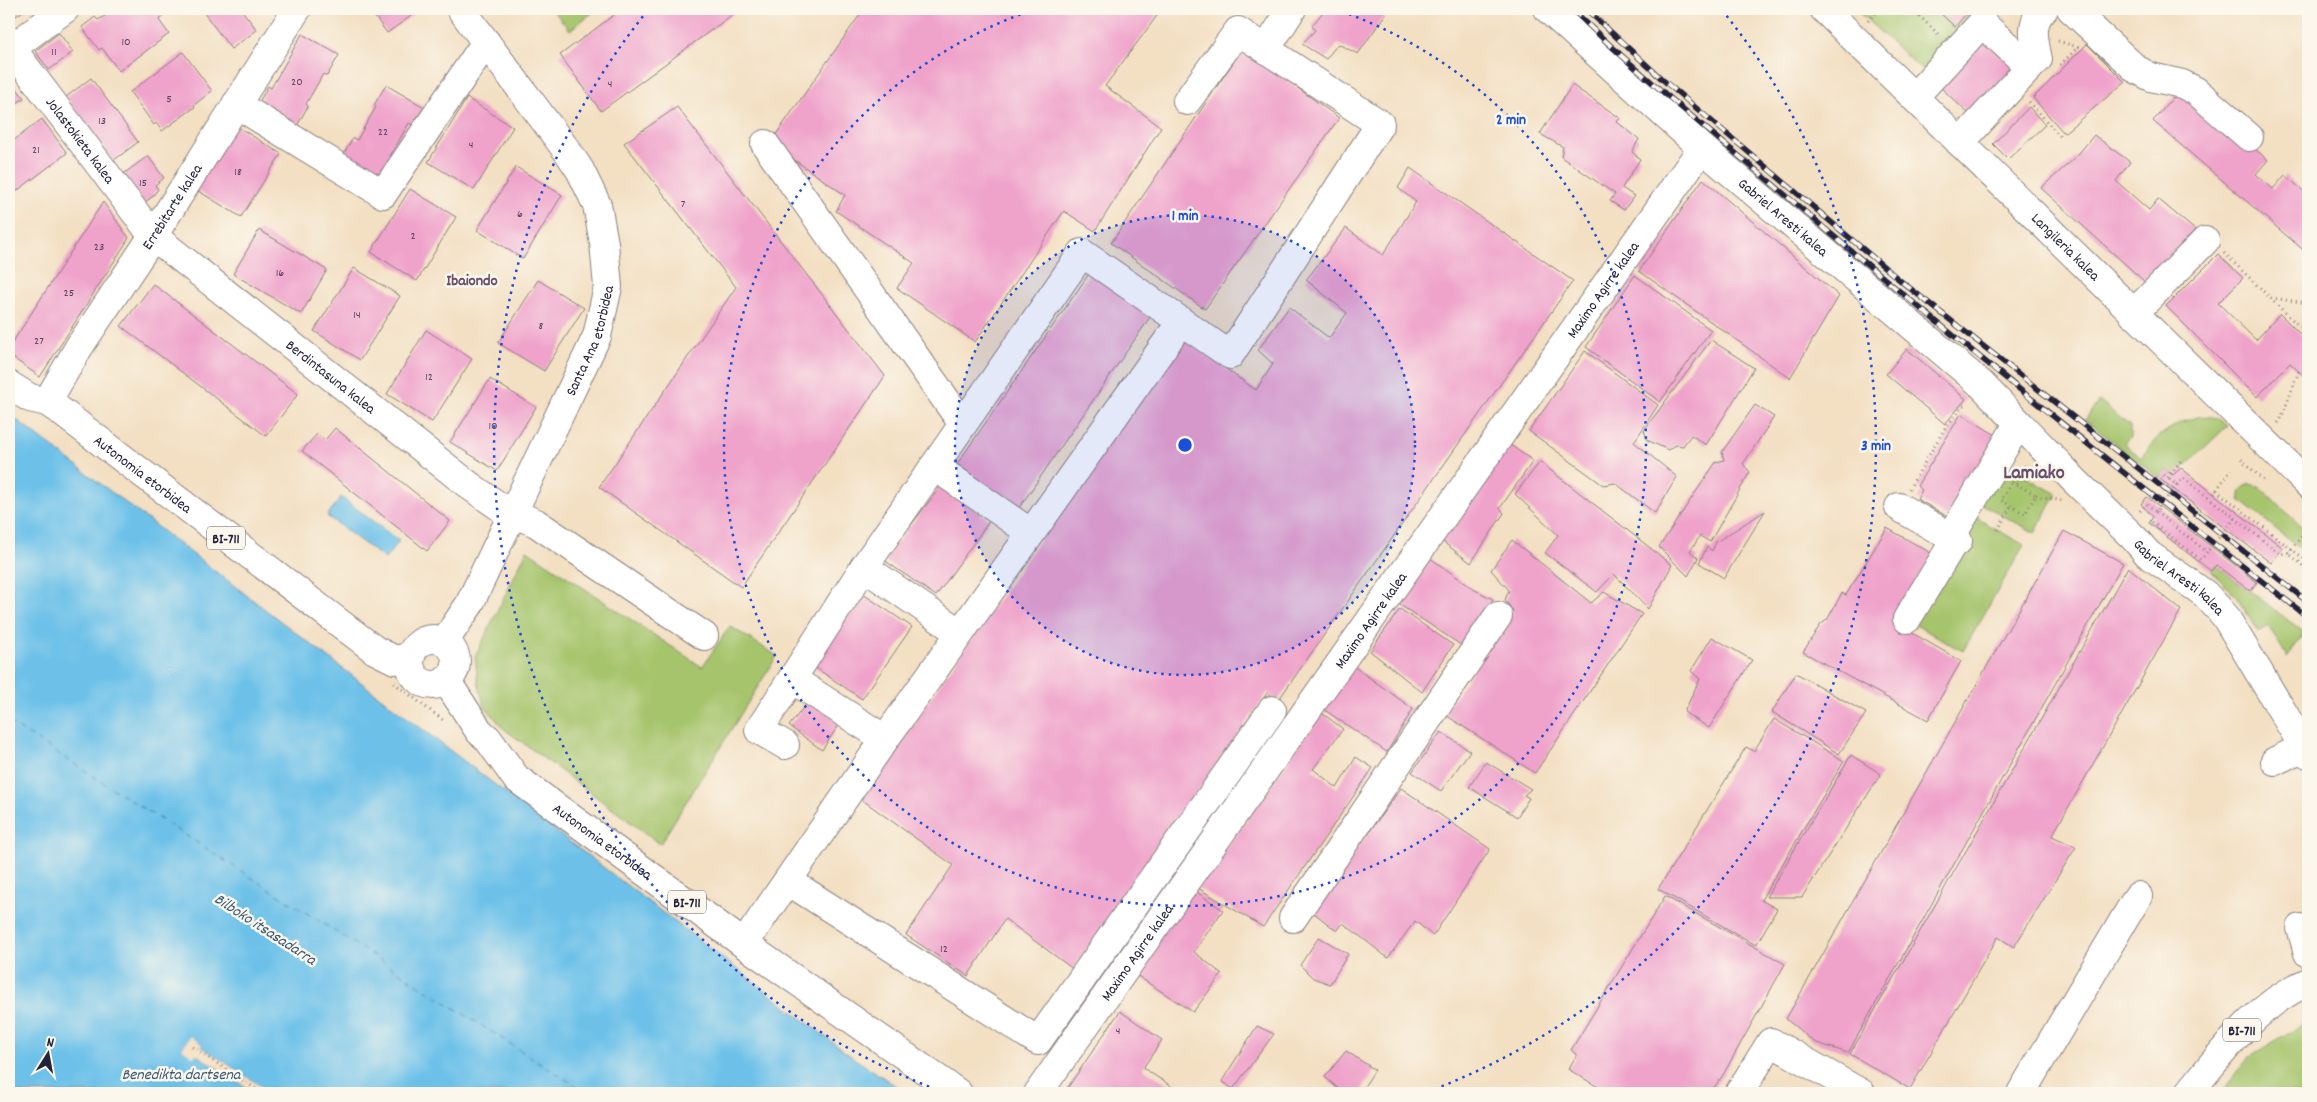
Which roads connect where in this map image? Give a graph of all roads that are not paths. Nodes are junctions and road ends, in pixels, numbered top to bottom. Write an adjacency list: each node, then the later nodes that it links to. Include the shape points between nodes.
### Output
1 (65, 9): 10 (street)
2 (297, 9): 15 (street, Errebitarte kalea)
3 (461, 9): 9 (street, Santa Ana etorbidea)
4 (1292, 9): 11 (street)
5 (1548, 9): 19 (street, Gabriel Aresti kalea)
6 (1824, 9): 13 (street, Langileria kalea)
7 (2044, 9): 12 (street, via 2036,18 2034,28 2038,59)
8 (2071, 9): 16 (street, via 2136,69 2196,91)
9 (486, 42): 15 (street, via 383,194); 32 (street, Santa Ana etorbidea, via 580,170 597,205 608,287 598,336)
10 (10, 48): 20 (street, Jolastokieta kalea)
11 (1266, 49): 14 (street, via 1238,31); 23 (street, via 1380,124 1230,355)
12 (2030, 67): 13 (street, via 1982,23); 17 (street)
13 (1914, 97): 17 (street, Langileria kalea)
14 (1187, 101)
15 (236, 104): 20 (street, Errebitarte kalea)
16 (2249, 136)
17 (1960, 143): 22 (street, Langileria kalea)
18 (765, 144): 27 (street)
19 (1702, 148): 28 (street, Gabriel Aresti kalea, via 1981,384); 55 (street, Maximo Agirre kalea)
20 (153, 236): 26 (street, Errebitarte kalea, via 79,347); 32 (street, Berdintasuna kalea, via 470,486)
21 (2205, 242): 22 (street)
22 (2133, 314): 30 (street, Langileria kalea)
23 (1181, 322): 27 (street, via 1082,252); 33 (street)
24 (9, 372): 26 (street, BI-711, via 40,390)
25 (9, 385): 26 (street, BI-711, via 30,398)
26 (47, 402): 41 (street, Autonomia etorbidea / BI-711, via 374,650 395,660)
27 (963, 424): 29 (street)
28 (2018, 424): 34 (street); 47 (street, Gabriel Aresti kalea, via 2148,554 2205,594 2226,616)
29 (934, 466): 33 (street); 35 (street)
30 (2308, 484)
31 (1899, 507): 34 (street)
32 (513, 513): 39 (street, Berdintasuna kalea, via 536,523); 40 (street, Santa Ana etorbidea, via 469,605)
33 (1031, 533): 38 (street)
34 (1955, 540): 37 (street)
35 (864, 567): 38 (street); 42 (street)
36 (1498, 616): 51 (street)
37 (1907, 619)
38 (960, 633): 45 (street)
39 (704, 636)
40 (444, 642): 41 (street, via 424,640); 43 (street, via 450,646 456,661)
41 (411, 656): 43 (street, via 414,673 422,682 434,684)
42 (792, 679): 45 (street); 46 (street, via 759,730)
43 (446, 680): 52 (street, Autonomia etorbidea / BI-711, via 479,731 516,778)
44 (1272, 710): 49 (street, via 1038,1041)
45 (885, 739): 49 (street)
46 (785, 745)
47 (2307, 751): 48 (street)
48 (2276, 761)
49 (788, 881): 52 (street)
50 (2138, 896): 58 (street)
51 (1293, 918)
52 (744, 944): 54 (street, Autonomia etorbidea / BI-711)
53 (2308, 982): 59 (street, BI-711, via 2260,1013 2232,1040)
54 (958, 1093)
55 (1038, 1093)
56 (1739, 1093): 57 (street, via 1771,1042)
57 (1861, 1093)
58 (2021, 1093)
59 (2189, 1093)

